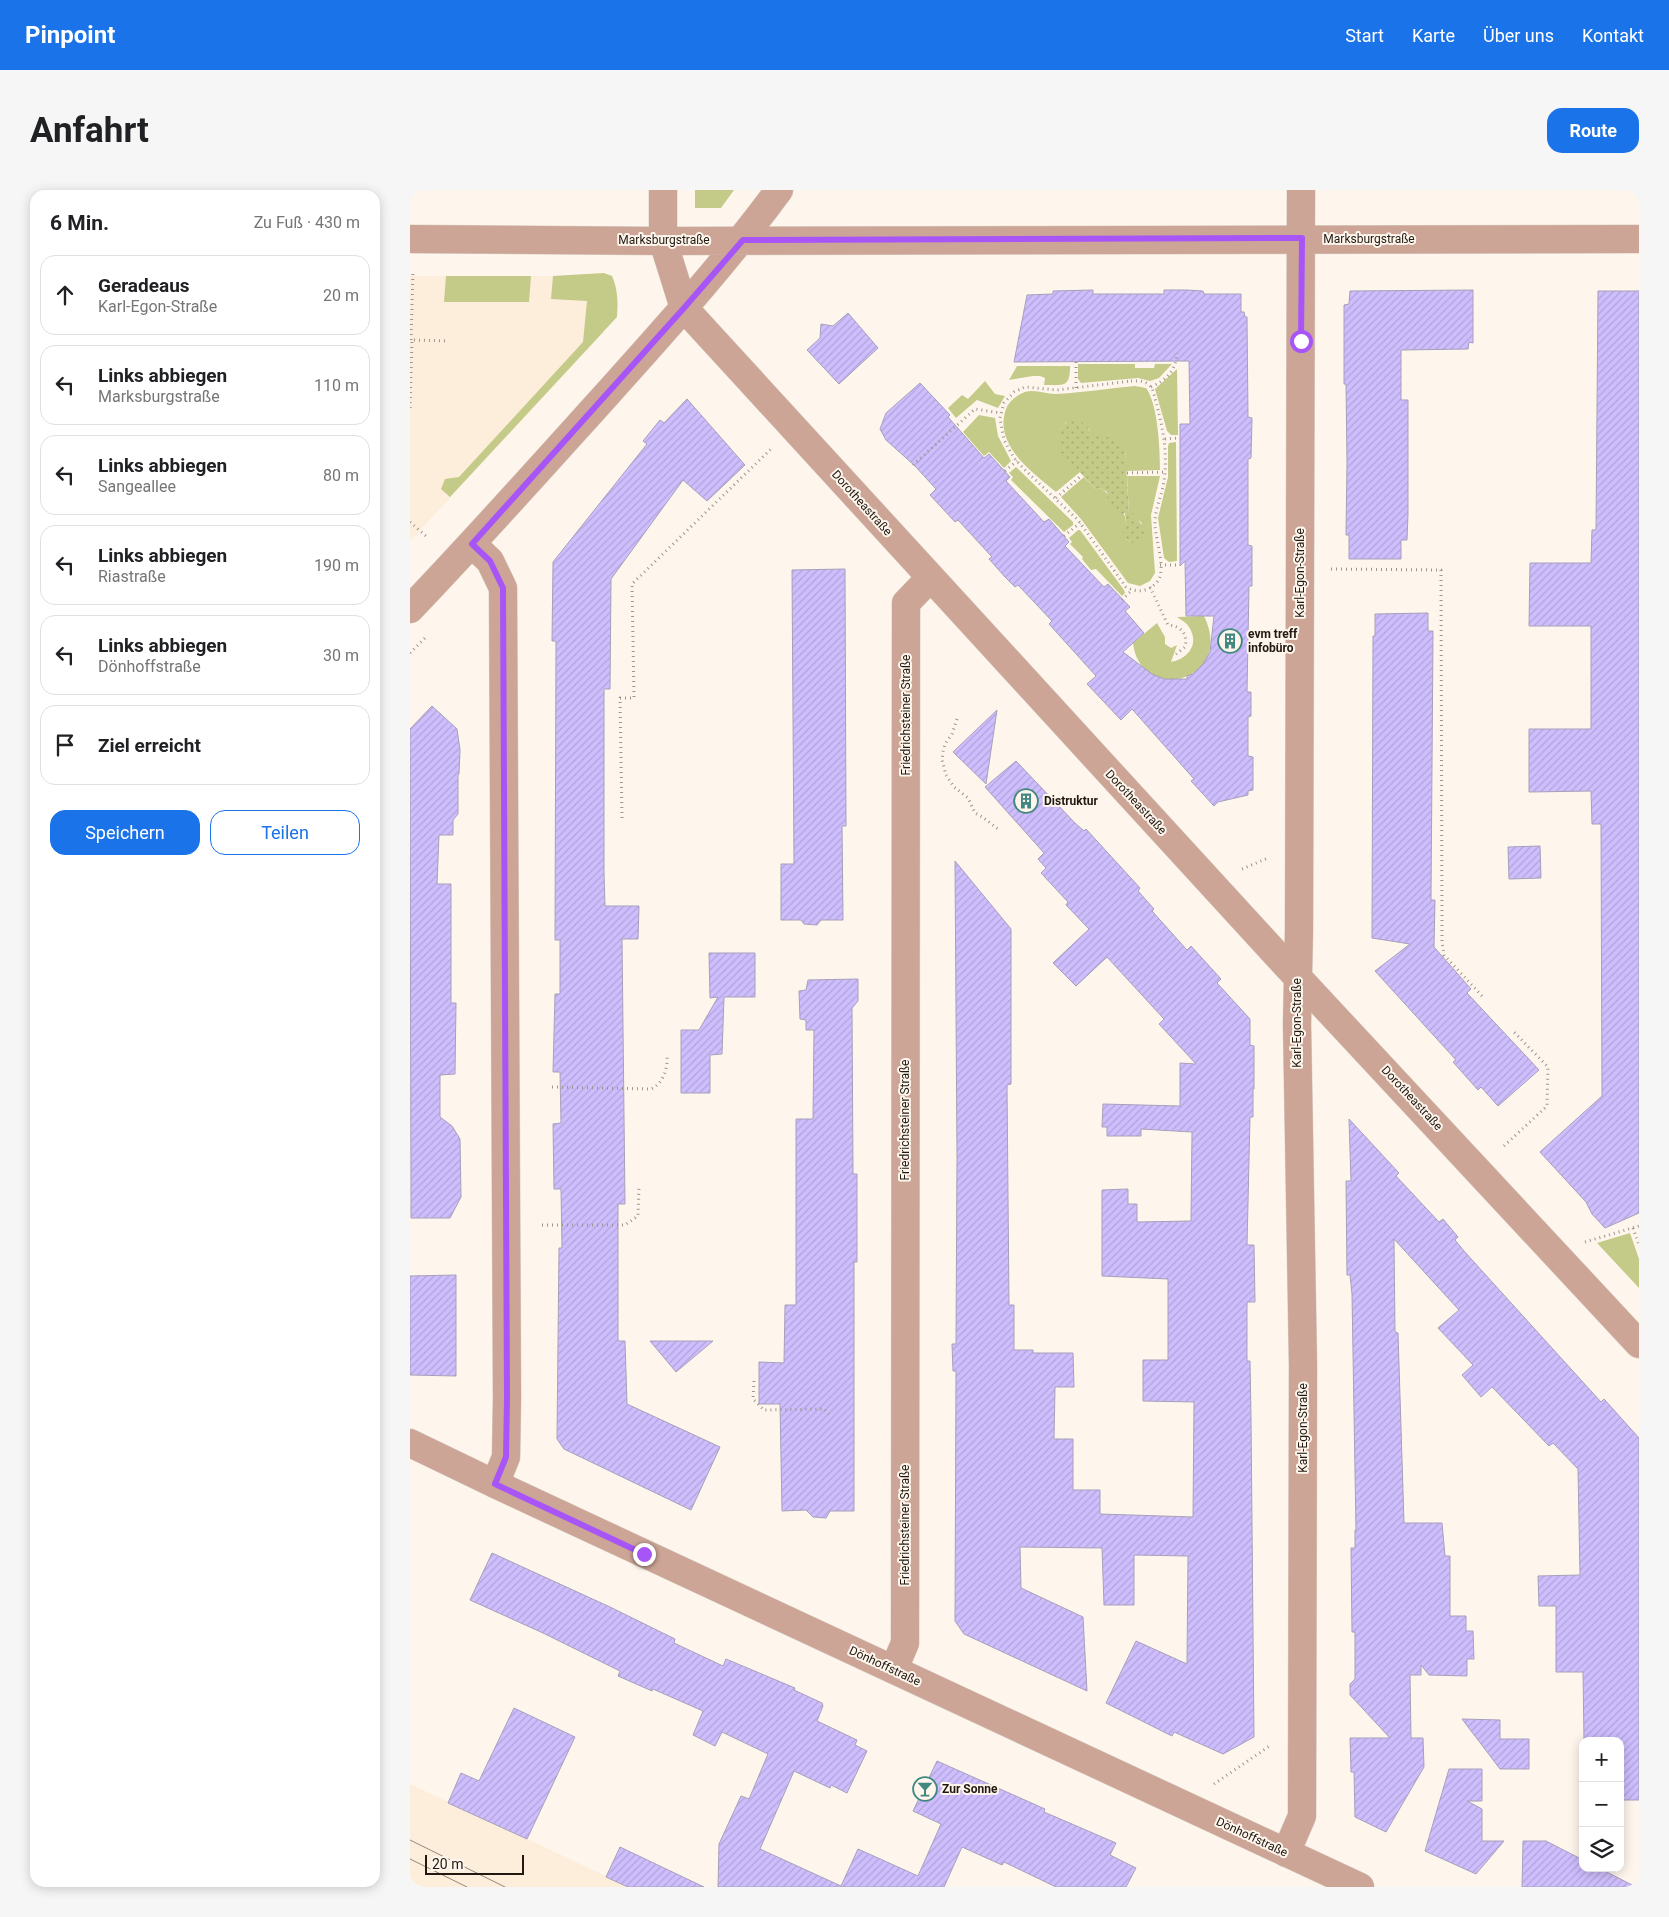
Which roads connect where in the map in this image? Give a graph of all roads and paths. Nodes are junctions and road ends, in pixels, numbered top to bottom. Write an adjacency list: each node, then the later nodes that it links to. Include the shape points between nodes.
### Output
1 (663, 190): 7 (street, Dorotheastraße)
2 (779, 190): 8 (street)
3 (1301, 190): 4 (street, Karl-Egon-Straße)
4 (1302, 238): 6 (street, Marksburgstraße); 8 (street, Marksburgstraße); 48 (street, Karl-Egon-Straße)
5 (410, 239): 7 (street, Marksburgstraße)
6 (1639, 239)
7 (664, 240): 8 (street, Marksburgstraße); 10 (street, Dorotheastraße)
8 (743, 240): 10 (street)
9 (413, 269): 11 (path)
10 (684, 308): 33 (street); 37 (street, Dorotheastraße)
11 (411, 340): 12 (path); 17 (path)
12 (449, 341)
13 (1177, 353): 15 (path, via 1175,368 1164,380)
14 (1076, 362): 16 (path)
15 (1151, 387): 16 (path, via 1144,382 1131,381); 19 (path)
16 (1076, 388): 18 (path, via 1020,389 1004,402)
17 (410, 408)
18 (1001, 413): 21 (path, via 1004,440); 22 (path, via 975,409)
19 (1165, 438): 20 (path); 25 (path)
20 (1180, 438)
21 (1017, 461): 24 (path); 28 (path)
22 (913, 465)
23 (749, 470): 44 (path, via 632,584 634,698 620,698)
24 (1005, 471)
25 (1164, 472): 26 (path); 34 (path, via 1155,526)
26 (1127, 473)
27 (1082, 475): 28 (path)
28 (1056, 498): 30 (path)
29 (410, 522): 32 (path)
30 (1080, 523): 31 (path); 39 (path, via 1123,583)
31 (1064, 536)
32 (427, 537)
33 (472, 544): 41 (street); 64 (street, via 490,561 503,588 507,1398 506,1457)
34 (1160, 565): 35 (path); 38 (path, via 1159,578)
35 (1180, 565)
36 (1330, 568): 49 (path, via 1441,570 1442,942 1444,955)
37 (930, 578): 48 (street, Dorotheastraße); 65 (street, Friedrichsteiner Straße, via 906,604 905,1643)
38 (1150, 587): 39 (path, via 1138,592); 42 (path, via 1168,625 1178,627 1185,634 1184,647)
39 (1132, 590): 40 (path)
40 (1122, 600)
41 (410, 609)
42 (1175, 655)
43 (957, 719): 45 (path, via 942,752 946,775 954,787 968,798 975,813)
44 (622, 818)
45 (999, 830)
46 (1275, 854): 47 (path)
47 (1242, 869)
48 (1297, 976): 60 (street, Dorotheastraße); 68 (street, Karl-Egon-Straße, via 1303,1365 1302,1816)
49 (1483, 996)
50 (1513, 1031): 53 (path, via 1548,1067 1547,1106)
51 (667, 1056): 52 (path, via 667,1068 657,1086 651,1089)
52 (552, 1087)
53 (1504, 1146)
54 (639, 1188): 55 (path, via 638,1216 625,1225)
55 (542, 1225)
56 (1639, 1226): 57 (path)
57 (1633, 1228): 58 (path); 59 (path)
58 (1582, 1243)
59 (1639, 1245)
60 (1639, 1344)
61 (754, 1381): 62 (path, via 753,1399 764,1410 824,1409)
62 (829, 1414)
63 (410, 1443): 64 (street, Dönhoffstraße)
64 (495, 1484): 65 (street, Dönhoffstraße)
65 (894, 1670): 68 (street, Dönhoffstraße)
66 (1278, 1741): 67 (path)
67 (1213, 1785)
68 (1286, 1853): 69 (street, Dönhoffstraße)
69 (1360, 1887)

